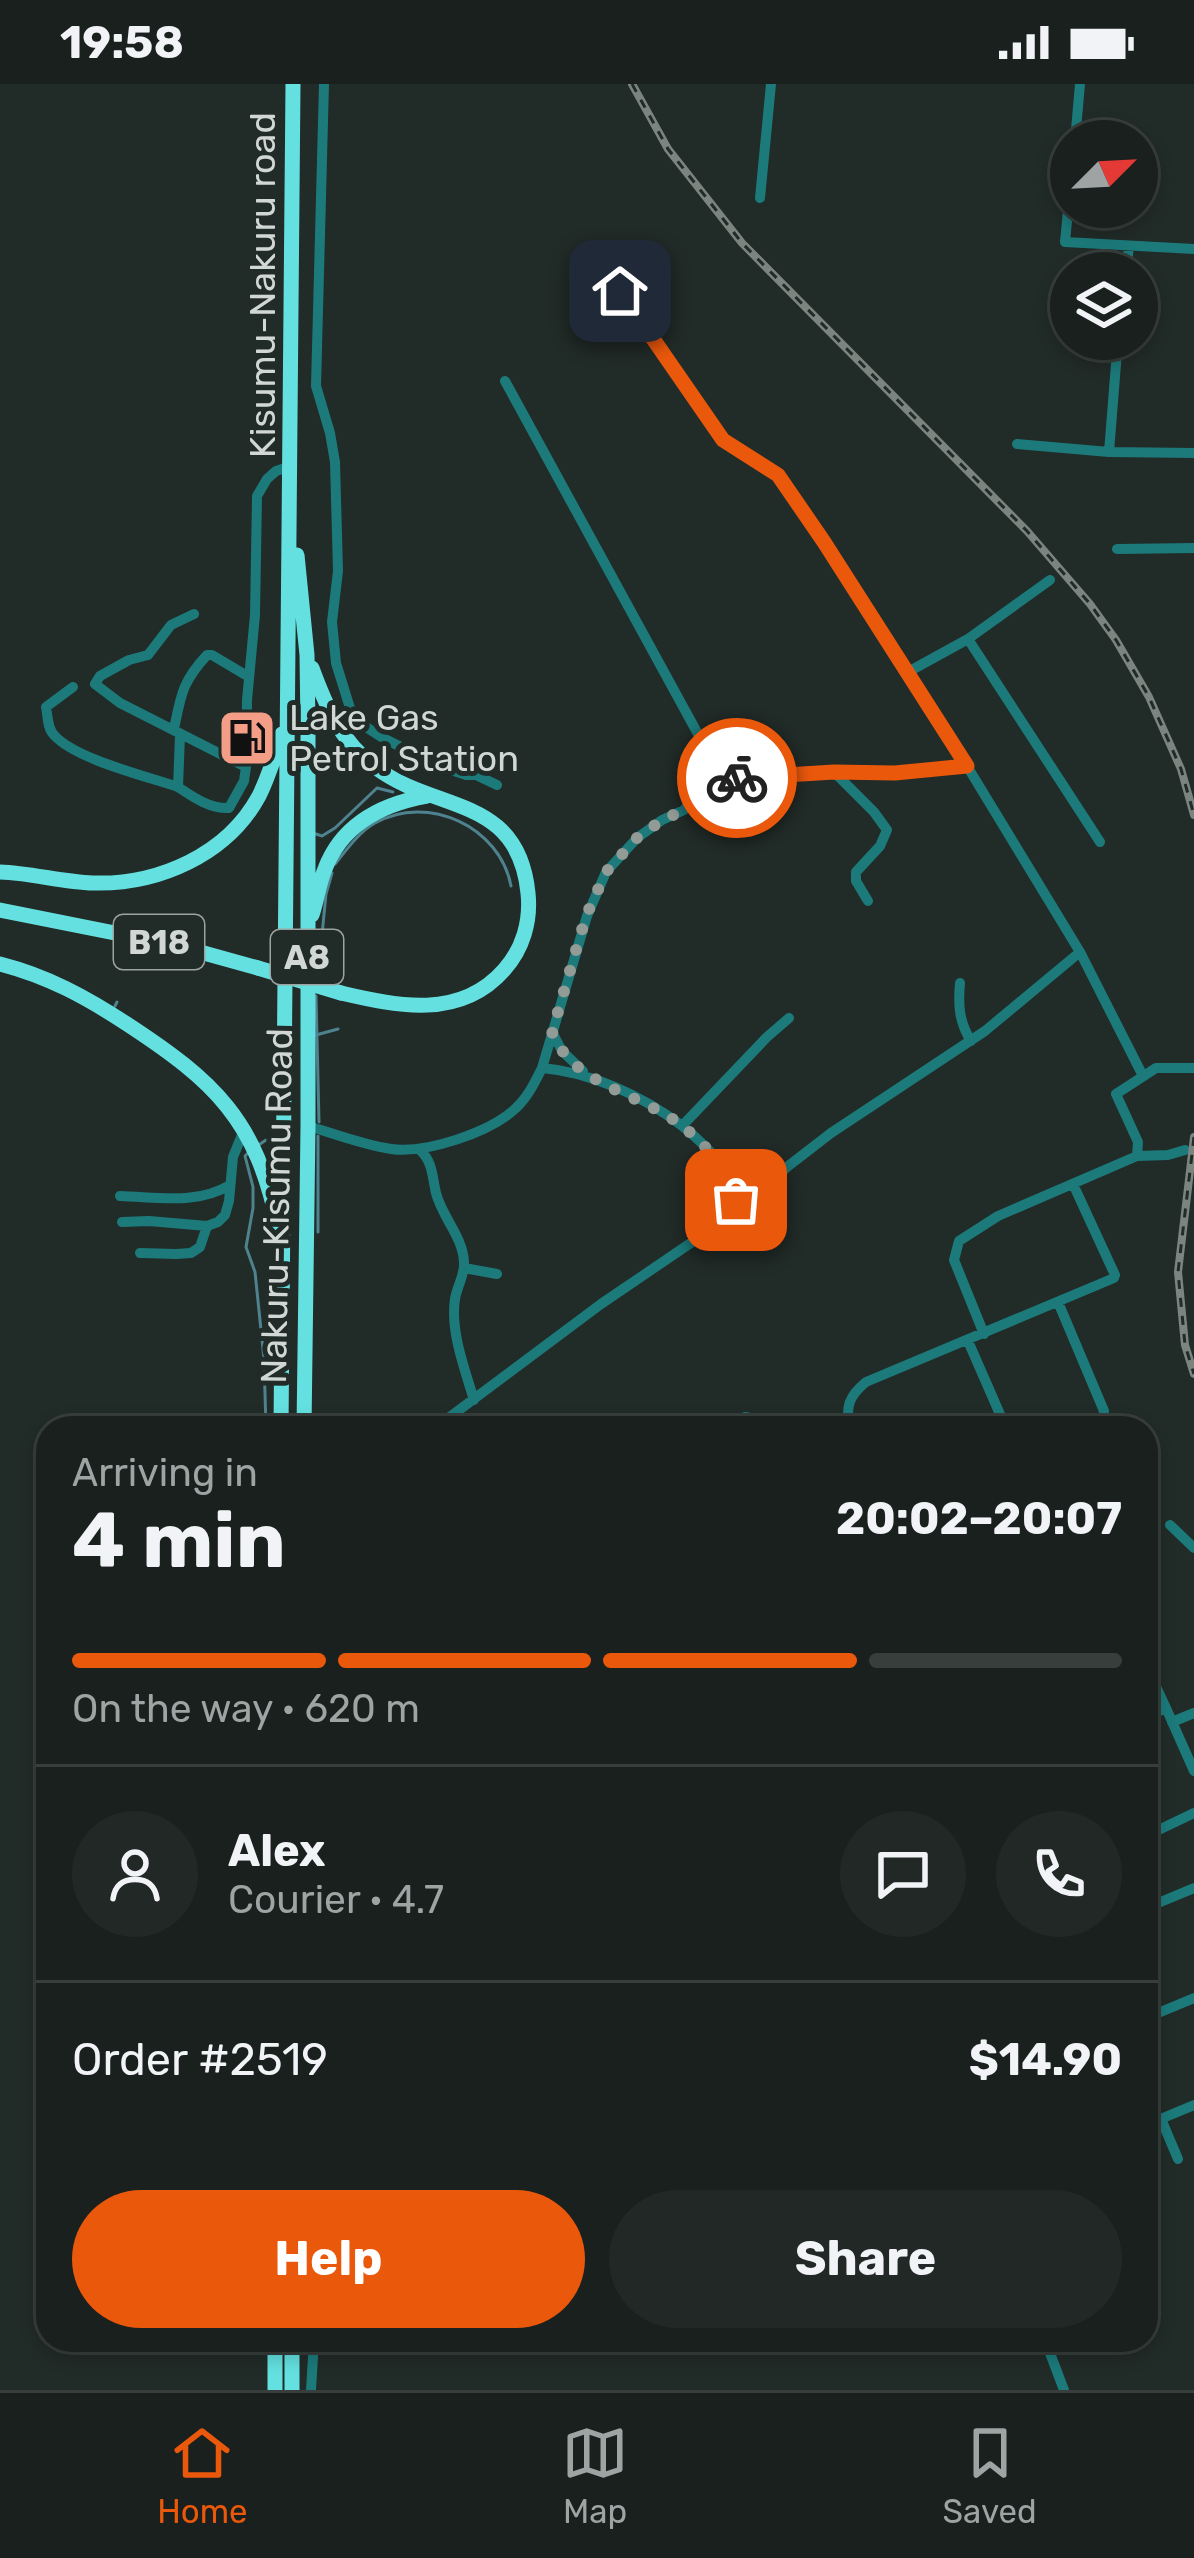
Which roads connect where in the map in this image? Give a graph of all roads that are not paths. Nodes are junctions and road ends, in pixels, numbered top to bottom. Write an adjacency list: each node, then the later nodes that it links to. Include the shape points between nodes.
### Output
1 (293, 84): 12 (highway, Kisumu-Nakuru road / A8)
2 (324, 84): 13 (street)
3 (771, 84): 6 (street)
4 (1080, 84): 5 (street)
5 (1077, 120)
6 (760, 198)
7 (1066, 228): 8 (street, via 1065,242)
8 (1129, 246): 9 (street); 10 (street)
9 (1194, 249)
10 (1128, 252)
11 (595, 257): 27 (street, via 723,440 778,475)
12 (291, 335): 13 (street); 19 (highway, Kisumu-Nakuru road / A8)
13 (318, 336): 36 (street, via 316,386 338,503 332,622 350,708 383,738)
14 (1116, 360): 17 (street)
15 (505, 381): 34 (street)
16 (1017, 444): 17 (street)
17 (1108, 452): 18 (street)
18 (1194, 453)
19 (291, 466): 20 (highway, Kisumu-Nakuru road / A8); 28 (street, via 276,471 257,496)
20 (291, 487): 26 (highway, Nakuru-Kisumu Road / A8); 30 (highway, Nakuru-Kisumu Road / A8)
21 (1194, 548): 22 (street)
22 (1117, 549)
23 (1051, 580): 25 (street)
24 (194, 614): 31 (street, via 172,625 148,655 95,681)
25 (968, 639): 27 (street); 39 (street)
26 (307, 655): 38 (highway, via 351,745); 43 (highway, Nakuru-Kisumu Road / A8)
27 (908, 672): 33 (street)
28 (249, 677): 31 (street, via 207,656 183,687); 32 (street)
29 (73, 687): 37 (street, via 46,707 55,736 89,757)
30 (288, 714): 40 (highway, via 252,807 185,865 113,883); 71 (highway, Nakuru-Kisumu Road / A8)
31 (177, 732): 32 (street); 37 (street)
32 (246, 766): 37 (street, via 229,808)
33 (967, 766): 35 (street); 44 (street)
34 (716, 767): 35 (street, via 743,778); 48 (street, via 684,810 637,838 606,872)
35 (834, 772): 41 (street, via 887,830 856,872)
36 (497, 785)
37 (178, 787)
38 (430, 796): 42 (highway, B18, bridge, via 485,816 511,843 528,896 519,949 494,980 448,1004 408,1006 175,945); 43 (highway, via 377,811 346,834 323,872)
39 (1100, 842)
40 (0, 872)
41 (868, 901)
42 (0, 914)
43 (308, 929): 54 (highway, Nakuru-Kisumu Road / A8)
44 (1080, 952): 49 (street); 53 (street)
45 (0, 964): 56 (highway, via 82,995 170,1052)
46 (960, 983): 49 (street, via 959,1013)
47 (789, 1018): 55 (street)
48 (552, 1032): 50 (street); 52 (street)
49 (971, 1040): 65 (street, via 831,1133)
50 (542, 1068): 52 (street); 57 (street, via 501,1120)
51 (1194, 1068): 53 (street, via 1160,1067)
52 (589, 1076): 55 (street)
53 (1143, 1076): 59 (street, via 1116,1094)
54 (308, 1126): 57 (street); 79 (highway, Nakuru-Kisumu Road / A8)
55 (682, 1126): 60 (street)
56 (244, 1130): 61 (street); 71 (highway, via 267,1180)
57 (420, 1150): 72 (street)
58 (1185, 1150): 59 (street)
59 (1137, 1156): 62 (street)
60 (736, 1181): 65 (street); 66 (street)
61 (230, 1184): 64 (street, via 199,1198); 69 (street, via 225,1215)
62 (1073, 1184): 74 (street, via 1115,1275); 75 (street, via 958,1241 954,1260)
63 (121, 1196): 64 (street)
64 (149, 1197): 67 (street)
65 (754, 1200): 66 (street)
66 (731, 1215): 77 (street)
67 (149, 1221): 68 (street); 69 (street)
68 (122, 1222)
69 (207, 1226): 70 (street, via 190,1253)
70 (140, 1253)
71 (283, 1265): 78 (highway, Nakuru-Kisumu Road / A8)
72 (464, 1268): 73 (street); 77 (street, via 454,1313)
73 (497, 1274)
74 (1058, 1302): 75 (street); 83 (street)
75 (984, 1334): 76 (street)
76 (968, 1341): 81 (street, via 866,1382 851,1397); 82 (street)
77 (474, 1400): 80 (street)
78 (281, 1416)
79 (304, 1416)
80 (452, 1416)
81 (848, 1416)
82 (1001, 1416)
83 (1103, 1416)
84 (1169, 1525): 85 (street)
85 (1194, 1548)
86 (1158, 1691): 87 (street)
87 (1166, 1708): 88 (street); 90 (street)
88 (1158, 1712)
89 (1194, 1713): 90 (street)
90 (1172, 1722): 91 (street)
91 (1194, 1771)
92 (1194, 1814): 93 (street)
93 (1158, 1830)
94 (1194, 1888): 95 (street)
95 (1158, 1903)
96 (1194, 1998): 97 (street)
97 (1158, 2013)
98 (1194, 2105): 99 (street)
99 (1160, 2119): 100 (street)
100 (1178, 2159)
101 (275, 2352): 105 (highway)
102 (292, 2352): 106 (highway)
103 (313, 2352): 107 (street)
104 (1050, 2352): 108 (street)
105 (275, 2390)
106 (292, 2390)
107 (311, 2390)
108 (1064, 2390)

